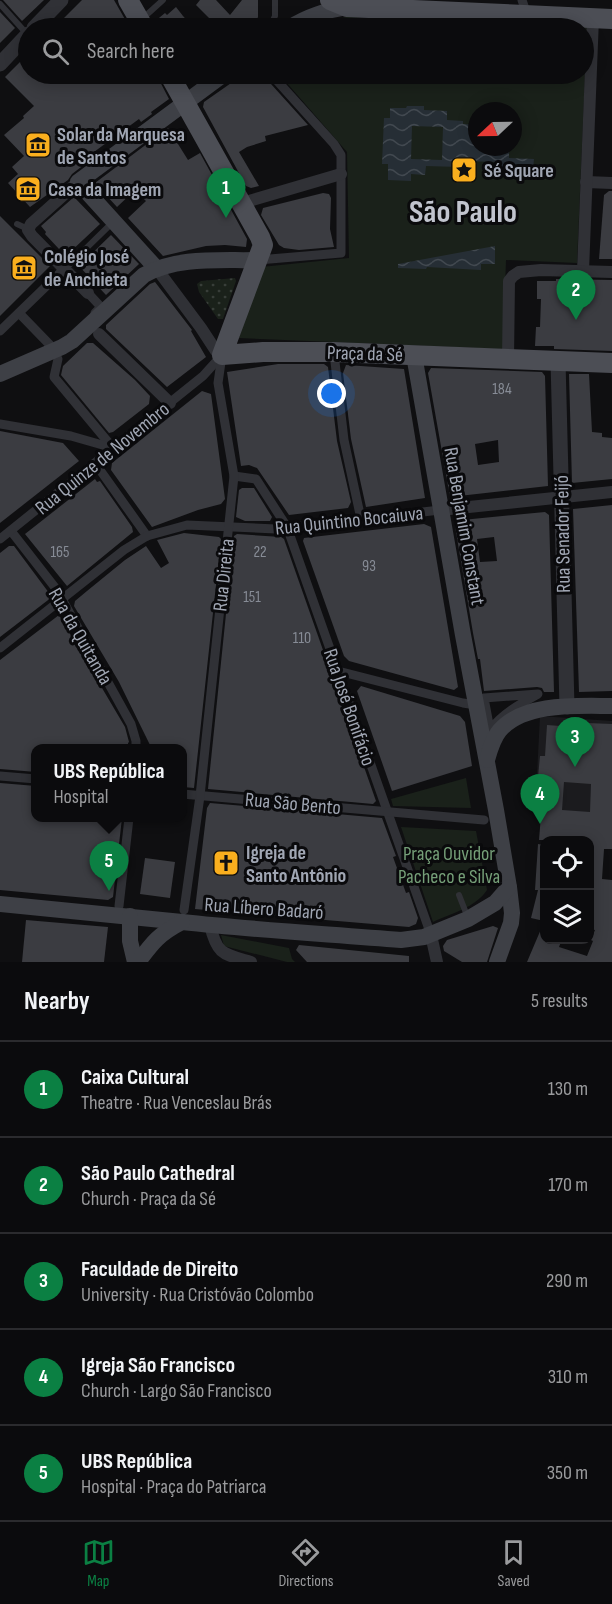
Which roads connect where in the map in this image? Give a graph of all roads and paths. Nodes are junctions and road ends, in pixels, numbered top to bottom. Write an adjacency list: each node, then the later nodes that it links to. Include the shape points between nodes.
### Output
1 (62, 0): 8 (street)
2 (128, 0): 9 (main road)
3 (163, 0): 10 (lane)
4 (275, 0): 11 (lane)
5 (338, 3): 7 (main road); 12 (main road)
6 (0, 4): 14 (lane)
7 (524, 7): 13 (main road)
8 (44, 18)
9 (137, 18)
10 (147, 18)
11 (274, 18)
12 (304, 18)
13 (602, 18): 23 (street)
14 (18, 21)
15 (18, 45): 16 (street)
16 (0, 64)
17 (175, 84): 20 (main road)
18 (211, 84): 20 (main road)
19 (280, 84): 21 (street, via 334,144 341,155)
20 (185, 103): 22 (main road); 25 (main road)
21 (341, 174): 25 (street); 27 (street, via 341,253)
22 (78, 182): 26 (main road); 28 (street, via 23,227)
23 (586, 182): 24 (street); 30 (street)
24 (612, 183)
25 (242, 204): 27 (main road, via 263,242)
26 (114, 222): 28 (lane); 29 (main road)
27 (258, 260): 29 (main road, via 201,261); 37 (main road)
28 (64, 269): 32 (street); 33 (street)
29 (157, 269): 37 (street); 44 (main road, via 144,275 72,341)
30 (583, 271): 31 (street); 40 (street, via 541,270 513,276 509,281)
31 (612, 272)
32 (88, 293): 44 (street, via 101,307 78,331 53,347)
33 (19, 313): 34 (street); 36 (street)
34 (0, 331)
35 (99, 334): 45 (street)
36 (50, 345)
37 (222, 355): 38 (main road, Praça da Sé); 45 (street, Rua Quinze de Novembro); 49 (street, Rua Direita, via 219,383)
38 (414, 355): 40 (main road, Praça da Sé); 52 (main road, Rua Benjamim Constant)
39 (58, 359): 47 (street, via 54,377)
40 (508, 359): 41 (main road, Praça da Sé)
41 (558, 361): 43 (main road, Praça da Sé); 51 (street, Rua Senador Feijó)
42 (335, 362): 53 (street, via 344,440)
43 (612, 363)
44 (3, 368)
45 (170, 403): 47 (street, Rua Quinze de Novembro)
46 (0, 424): 47 (street, via 71,436)
47 (113, 448): 48 (street, Rua Quinze de Novembro)
48 (95, 462): 56 (street, Rua Quinze de Novembro); 57 (street)
49 (234, 476): 54 (street, Rua Direita); 55 (street, Rua José Bonifácio, via 256,479)
50 (612, 492): 51 (street, Rua Quintino Bocaiuva)
51 (561, 497): 52 (street, Rua Quintino Bocaiuva); 63 (street, Rua Senador Feijó)
52 (440, 510): 53 (street, Rua Quintino Bocaiuva); 62 (main road, Rua Benjamim Constant)
53 (361, 519): 55 (street, Rua Quintino Bocaiuva)
54 (228, 527): 55 (street, Rua Quintino Bocaiuva); 57 (street, Rua Quintino Bocaiuva, via 187,525); 71 (street, Rua Direita)
55 (287, 527): 61 (street, Rua José Bonifácio)
56 (10, 531): 58 (street, Rua Quinze de Novembro); 59 (street, Rua da Quitanda)
57 (147, 536): 59 (street, Rua Quintino Bocaiuva)
58 (0, 539)
59 (62, 599): 60 (street, Rua Quintino Bocaiuva); 66 (street, Rua da Quitanda, via 131,724)
60 (0, 648)
61 (338, 671): 62 (street); 72 (street, Rua José Bonifácio)
62 (476, 705): 67 (main road, Rua Benjamim Constant)
63 (567, 706): 64 (main road); 67 (main road, via 533,712 511,721 498,733)
64 (612, 706)
65 (490, 730): 65 (street, via 512,709 538,694 484,698)
66 (136, 744)
67 (486, 760): 75 (main road, Rua Benjamim Constant)
68 (0, 776): 69 (street)
69 (31, 779)
70 (187, 794): 71 (street, Rua São Bento)
71 (200, 796): 72 (street, Rua São Bento); 79 (street, Rua Direita)
72 (386, 811): 73 (street); 82 (street, Rua José Bonifácio)
73 (484, 820)
74 (129, 822): 78 (street)
75 (509, 887): 80 (main road, Rua Líbero Badaró, via 495,903); 86 (main road, Rua Benjamim Constant, via 511,923)
76 (459, 895): 80 (lane)
77 (0, 904): 78 (main road, Rua Líbero Badaró, via 104,915)
78 (124, 911): 79 (main road, Rua Líbero Badaró); 84 (main road)
79 (183, 916): 81 (main road, Rua Líbero Badaró); 84 (main road)
80 (468, 919): 82 (main road, Rua Líbero Badaró)
81 (210, 925): 82 (main road, Rua Líbero Badaró, via 401,940); 85 (street, via 220,950)
82 (431, 935): 83 (street, Rua José Bonifácio)
83 (439, 961)
84 (136, 962)
85 (250, 962)
86 (497, 962)

